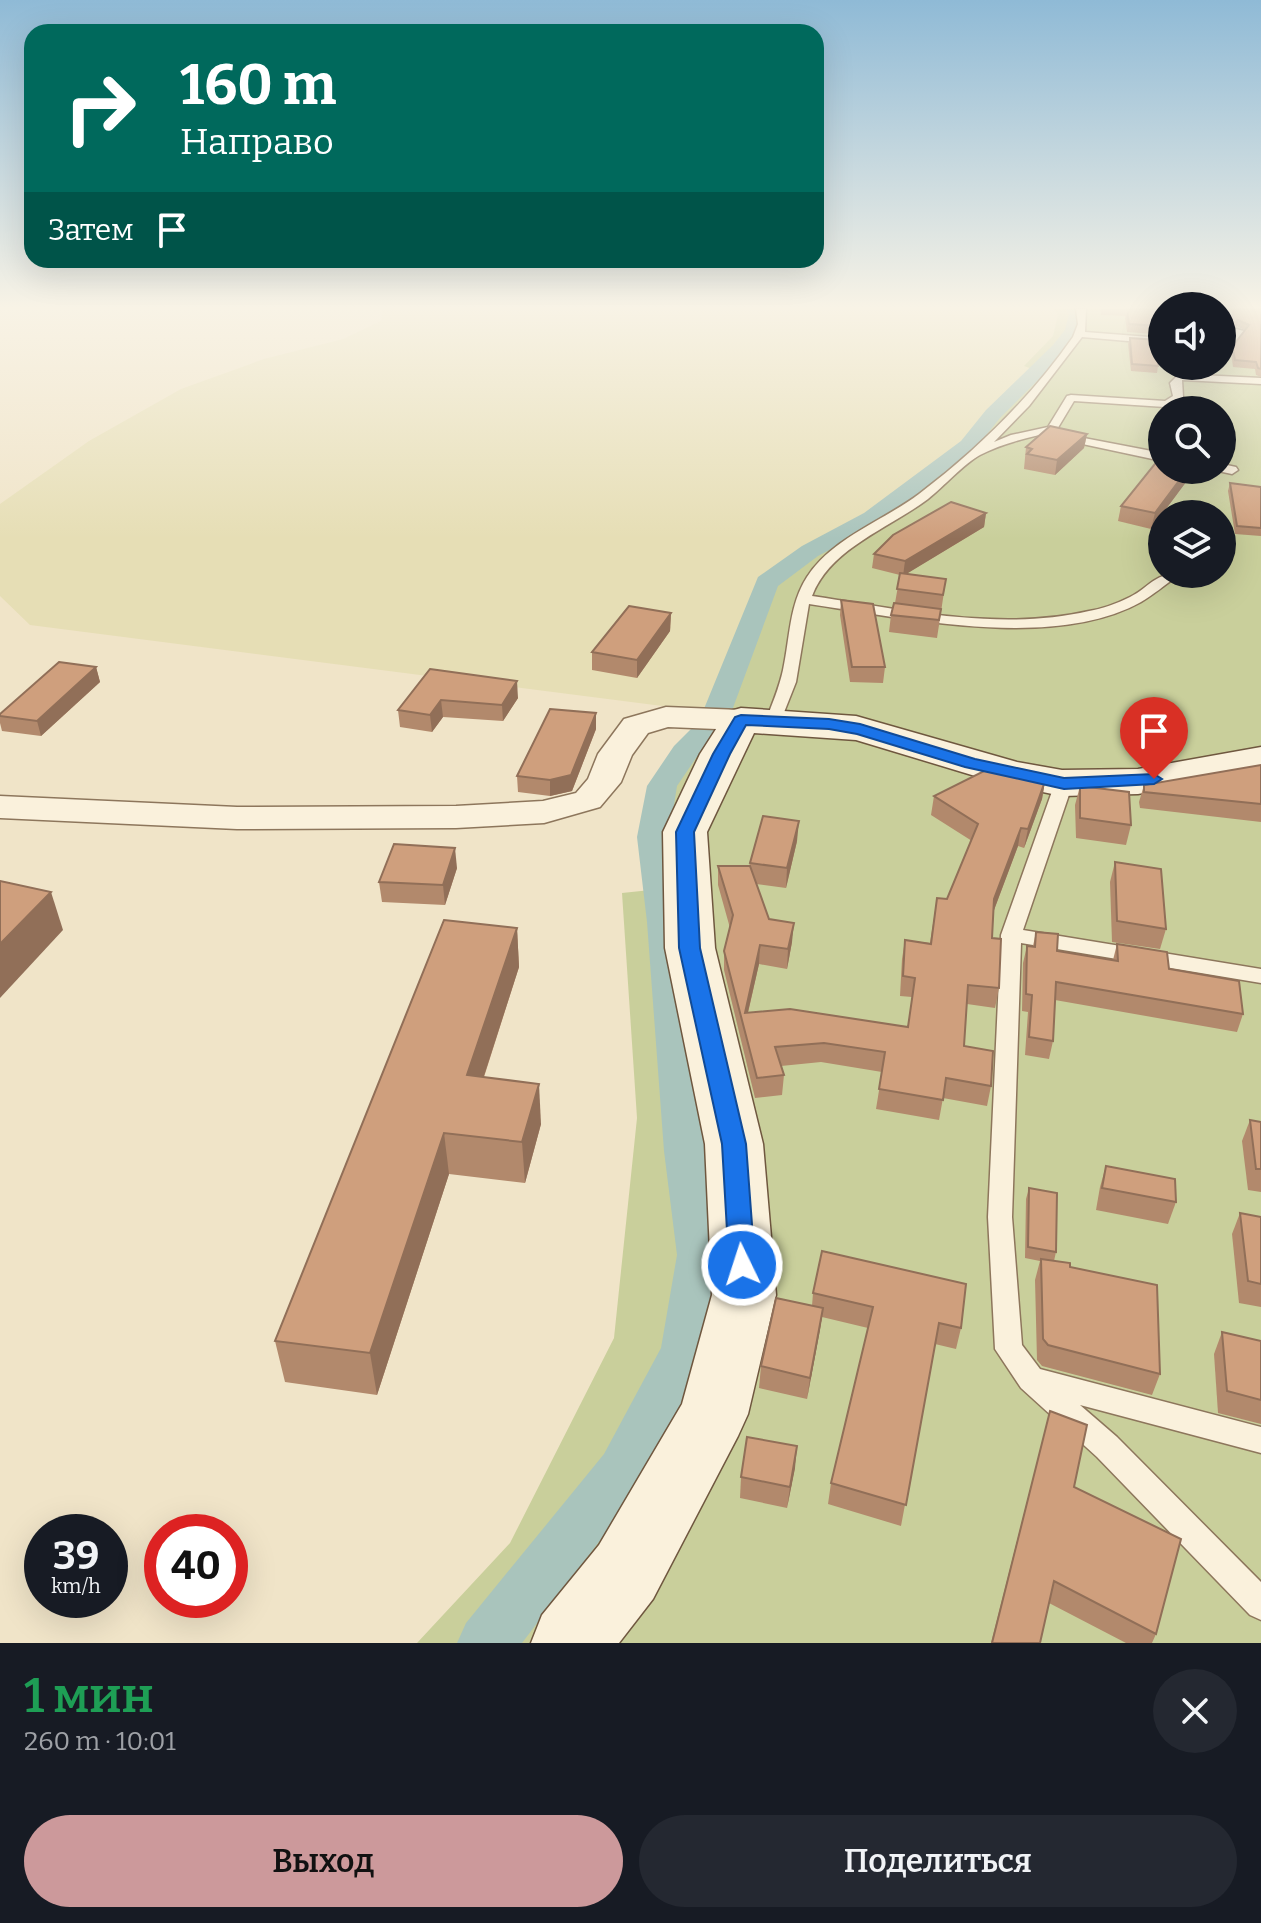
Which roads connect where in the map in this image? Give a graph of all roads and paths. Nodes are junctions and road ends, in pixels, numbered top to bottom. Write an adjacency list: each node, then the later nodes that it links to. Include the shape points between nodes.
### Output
1 (1041, 386): 4 (lane)
2 (1176, 386): 3 (lane, via 1178,397 1165,404 1071,398 1055,425)
3 (1041, 433): 4 (lane, via 997,443); 5 (lane)
4 (977, 454): 7 (lane, via 837,553)
5 (1148, 454)
6 (1154, 588): 7 (lane, via 1123,609 1043,623 987,623)
7 (802, 599): 8 (lane, via 788,682)
8 (733, 720): 10 (street, via 860,729 1004,772); 11 (street, via 666,717 636,726 588,800 544,812 237,818); 17 (street, via 685,832 690,948 734,1144 744,1295 714,1414 626,1572)
9 (1261, 759): 10 (street, via 1182,777)
10 (1064, 783): 12 (lane)
11 (0, 807)
12 (1011, 935): 13 (lane); 14 (lane, via 1000,1217 1003,1297 1009,1349)
13 (1261, 976)
14 (1031, 1379): 15 (lane); 16 (lane, via 1107,1447)
15 (1261, 1440)
16 (1261, 1604)
17 (570, 1643)

